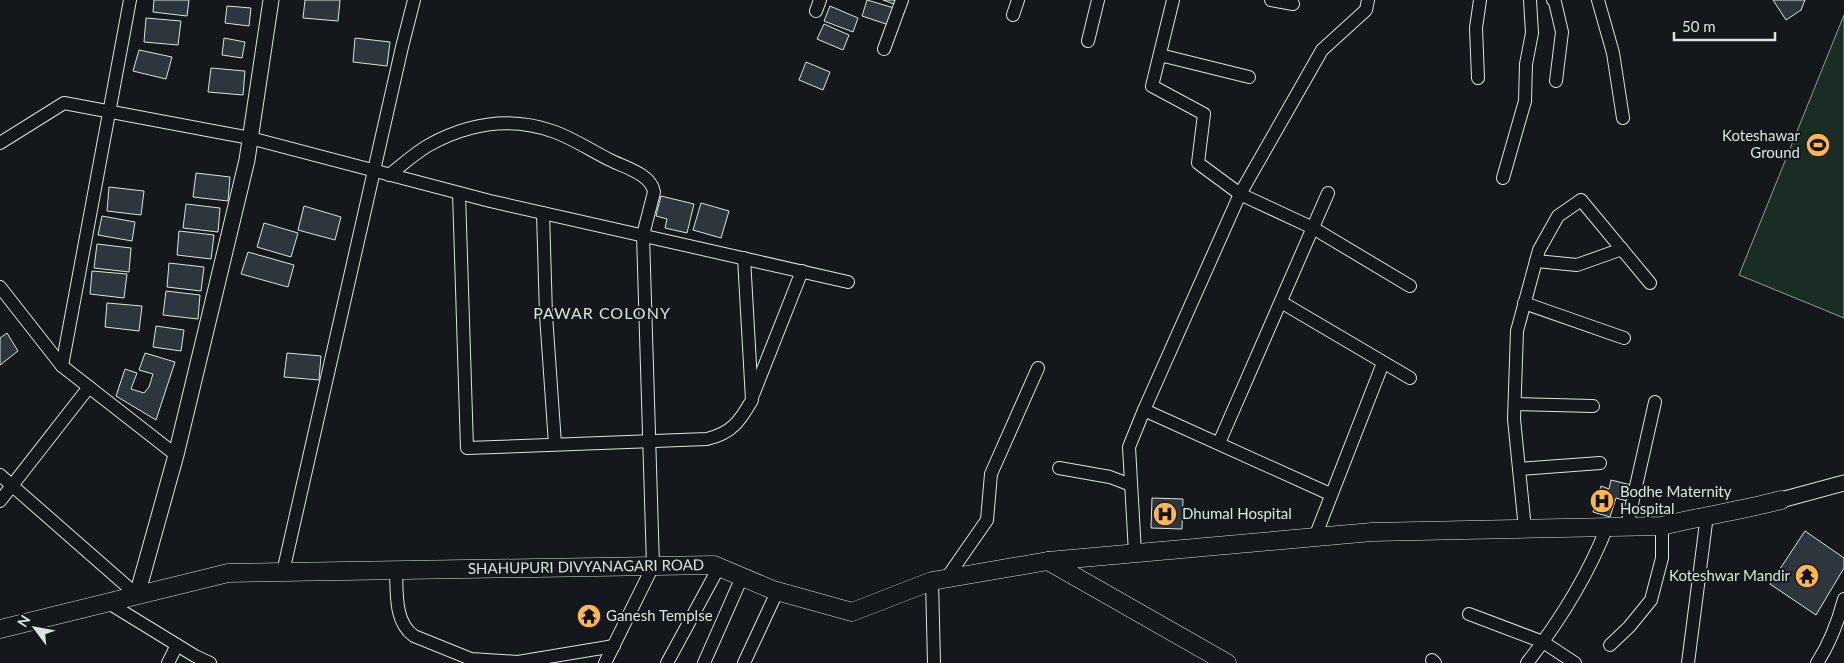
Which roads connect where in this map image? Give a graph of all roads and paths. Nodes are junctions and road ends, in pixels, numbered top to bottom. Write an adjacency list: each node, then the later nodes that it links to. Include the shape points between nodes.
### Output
1 (130, 0): 22 (street)
2 (271, 0): 24 (street)
3 (414, 0): 26 (street)
4 (902, 0): 17 (street)
5 (1018, 0): 15 (street)
6 (1098, 0): 16 (street)
7 (1173, 0): 18 (street)
8 (1271, 0): 14 (street)
9 (1368, 0): 31 (street, via 1366,10 1322,50)
10 (1480, 0): 20 (street, via 1476,28)
11 (1530, 0): 28 (street, via 1532,33 1526,64 1525,100)
12 (1553, 0): 21 (street, via 1562,32)
13 (1598, 0): 23 (street, via 1613,53)
14 (1293, 4)
15 (1013, 15)
16 (1088, 41)
17 (884, 49)
18 (1160, 54): 19 (street); 31 (street, via 1152,86 1204,114 1198,163)
19 (1249, 77)
20 (1478, 78)
21 (1556, 81)
22 (109, 112): 24 (street); 25 (street, via 64,103); 47 (street)
23 (1623, 118)
24 (250, 138): 26 (street); 59 (street)
25 (0, 143)
26 (374, 171): 27 (street); 81 (street)
27 (389, 175): 29 (street); 34 (street, via 428,146 467,128 493,122 525,124 555,132 649,180 654,192)
28 (1503, 178)
29 (459, 193): 32 (street); 58 (street, via 467,448)
30 (1328, 193): 33 (street)
31 (1240, 194): 33 (street); 55 (street)
32 (543, 213): 34 (street); 58 (street)
33 (1313, 228): 41 (street); 43 (street)
34 (643, 236): 36 (street); 56 (street)
35 (1622, 249): 37 (street, via 1577,265); 37 (street, via 1581,200 1558,216); 40 (street)
36 (744, 258): 38 (street); 51 (street)
37 (1536, 261): 44 (street)
38 (802, 271): 39 (street); 51 (street)
39 (848, 282)
40 (1650, 283)
41 (1410, 286)
42 (0, 287): 47 (street)
43 (1281, 302): 46 (street); 57 (street)
44 (1524, 303): 45 (street); 53 (street, via 1517,331)
45 (1624, 338)
46 (1383, 363): 49 (street); 67 (street)
47 (62, 366): 50 (street)
48 (1038, 368): 83 (street, via 991,474 987,520)
49 (1410, 378)
50 (89, 386): 59 (street); 66 (street)
51 (752, 400): 56 (street, via 731,429 720,436)
52 (1656, 402): 71 (street)
53 (1514, 404): 54 (street); 62 (street)
54 (1593, 406)
55 (1144, 410): 57 (street); 65 (street, via 1129,447)
56 (649, 440): 58 (street); 78 (street)
57 (1219, 443): 67 (street)
58 (555, 444)
59 (176, 455): 85 (street)
60 (1600, 463): 62 (street)
61 (1059, 468): 65 (street, via 1110,477)
62 (1519, 469): 74 (street)
63 (0, 475): 66 (street)
64 (1844, 483): 68 (street)
65 (1131, 485): 76 (street)
66 (12, 486): 69 (street); 85 (street)
67 (1330, 494): 75 (street)
68 (1781, 500): 70 (main road, SHAHUPURI DIVYANAGARI ROAD, via 1746,510)
69 (0, 501)
70 (1707, 515): 72 (main road, SHAHUPURI DIVYANAGARI ROAD); 106 (street)
71 (1627, 526): 72 (main road, SHAHUPURI DIVYANAGARI ROAD); 73 (main road, SHAHUPURI DIVYANAGARI ROAD)
72 (1662, 526): 93 (street, via 1662,558 1651,600)
73 (1607, 527): 74 (main road, SHAHUPURI DIVYANAGARI ROAD); 91 (street, via 1577,588)
74 (1525, 529): 75 (main road, SHAHUPURI DIVYANAGARI ROAD, via 1372,532)
75 (1315, 537): 76 (main road, SHAHUPURI DIVYANAGARI ROAD)
76 (1135, 553): 77 (main road, SHAHUPURI DIVYANAGARI ROAD)
77 (1048, 561): 83 (main road, SHAHUPURI DIVYANAGARI ROAD); 103 (main road)
78 (653, 566): 79 (main road, SHAHUPURI DIVYANAGARI ROAD); 80 (main road, SHAHUPURI DIVYANAGARI ROAD); 94 (street)
79 (719, 567): 82 (main road, SHAHUPURI DIVYANAGARI ROAD); 99 (street)
80 (396, 570): 81 (main road, SHAHUPURI DIVYANAGARI ROAD); 95 (street, via 402,622 407,631)
81 (282, 572): 85 (main road, SHAHUPURI DIVYANAGARI ROAD, via 228,573)
82 (742, 577): 84 (main road, SHAHUPURI DIVYANAGARI ROAD); 100 (street)
83 (939, 580): 84 (main road, SHAHUPURI DIVYANAGARI ROAD, via 852,612); 102 (street)
84 (777, 592): 101 (street)
85 (137, 595): 87 (main road, SHAHUPURI DIVYANAGARI ROAD)
86 (1844, 599): 89 (street)
87 (107, 602): 90 (main road, SHAHUPURI DIVYANAGARI ROAD); 92 (street)
88 (1469, 614): 91 (street)
89 (1841, 624): 107 (street)
90 (0, 629)
91 (1543, 642): 104 (street); 105 (street)
92 (177, 645): 96 (street); 97 (street)
93 (1610, 645)
94 (614, 646): 95 (street, via 518,662); 98 (street)
95 (474, 661)
96 (168, 663)
97 (210, 663)
98 (605, 663)
99 (667, 663)
100 (704, 663)
101 (744, 663)
102 (934, 663)
103 (1227, 663)
104 (1526, 663)
105 (1575, 663)
106 (1688, 663)
107 (1817, 663)

